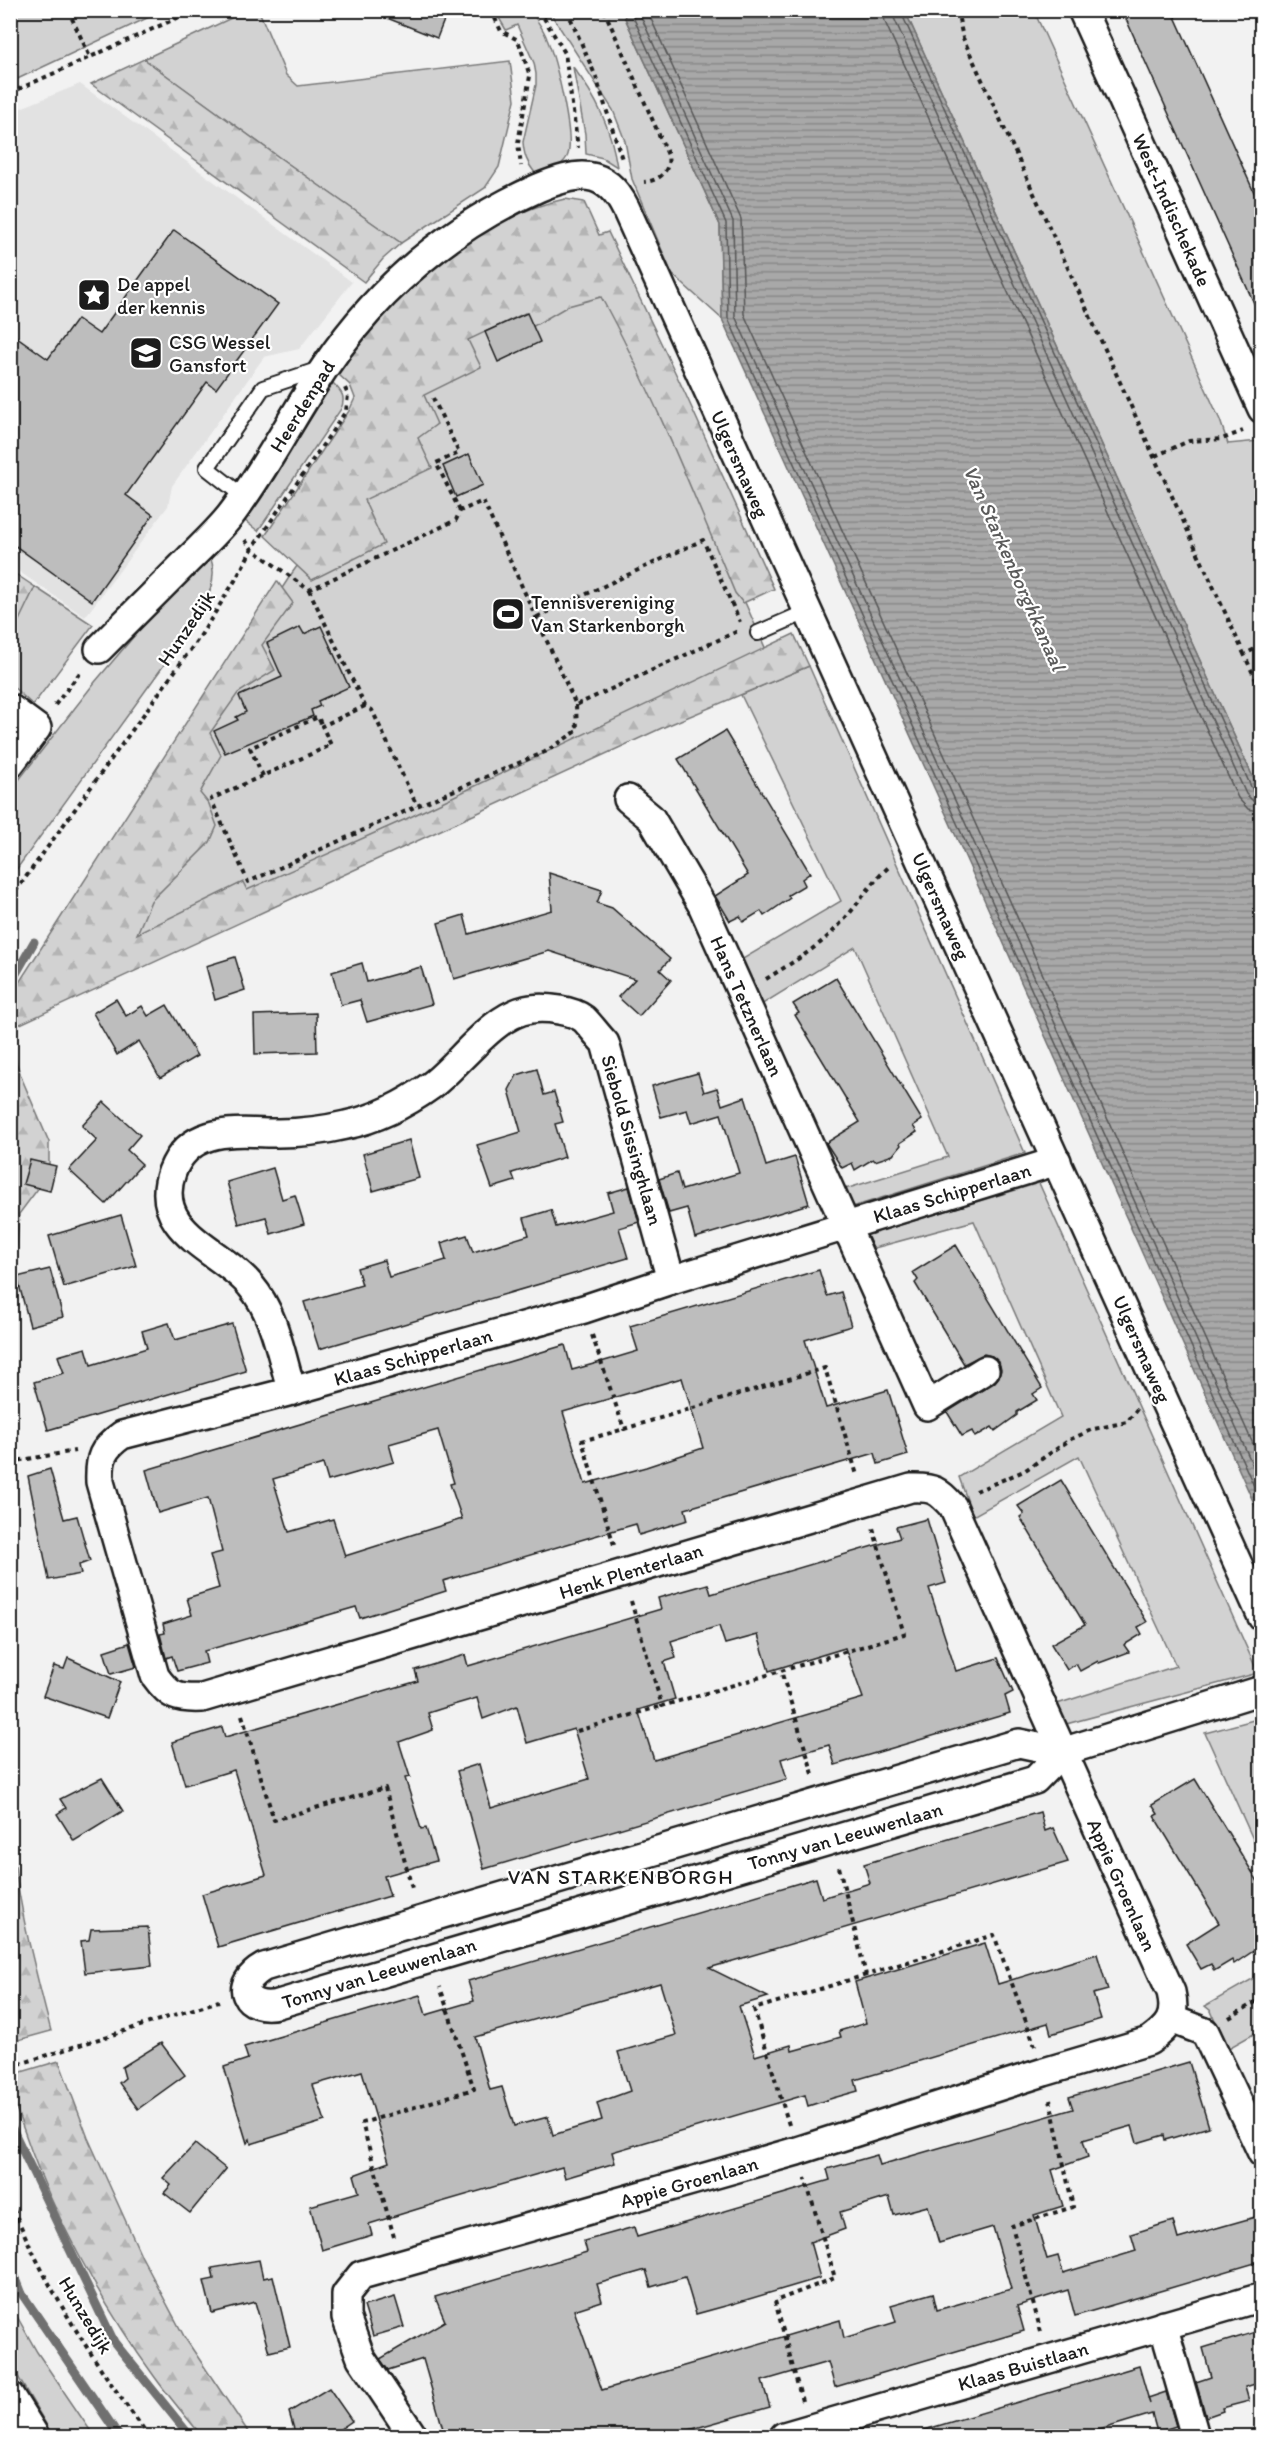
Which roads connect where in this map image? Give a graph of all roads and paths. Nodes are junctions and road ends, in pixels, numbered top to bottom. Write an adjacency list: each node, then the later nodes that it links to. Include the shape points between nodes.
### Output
1 (68, 10): 11 (path)
2 (195, 10): 11 (path)
3 (491, 10): 16 (path, via 501,31 519,40 530,76 518,143)
4 (539, 10): 14 (path, via 565,53 578,137)
5 (567, 10): 13 (path, via 596,77)
6 (604, 10): 15 (path, via 668,155 661,177)
7 (957, 10): 20 (path, via 963,38)
8 (1082, 10): 19 (street, West-Indischekade)
9 (1254, 10): 10 (path)
10 (1262, 27)
11 (90, 57): 12 (path)
12 (10, 93)
13 (626, 169)
14 (576, 175): 15 (street); 16 (street, Heerdenpad)
15 (629, 188): 25 (street, Ulgersmaweg)
16 (526, 193): 17 (street, Heerdenpad, via 493,209 411,267 352,330)
17 (325, 368): 21 (street, Heerdenpad); 21 (lane, via 263,388 207,468); 23 (path, Hunzedijk, via 346,389 346,411)
18 (433, 398): 22 (path, via 459,453 436,463)
19 (1257, 418): 20 (path, via 1222,439 1189,441)
20 (1155, 456): 30 (path)
21 (244, 497): 29 (street, Heerdenpad)
22 (459, 511): 24 (path, via 456,519); 26 (path, via 483,501)
23 (252, 549): 24 (path); 42 (path, Hunzedijk, via 201,635)
24 (309, 590): 33 (path)
25 (806, 612): 27 (lane); 41 (street, Ulgersmaweg)
26 (537, 617): 32 (path); 32 (path, via 703,540 743,629)
27 (758, 633)
28 (1262, 646): 30 (path)
29 (99, 649): 36 (path)
30 (1244, 654): 31 (path)
31 (1262, 693)
32 (576, 705): 40 (path, via 577,731 553,748)
33 (365, 706): 35 (path); 40 (path, via 372,710)
34 (10, 708): 36 (street)
35 (322, 726): 38 (path, via 331,745); 38 (path, via 318,717 250,748)
36 (37, 728): 37 (street)
37 (10, 764)
38 (262, 776): 40 (path, via 211,799 248,882)
39 (628, 799): 43 (street, Hans Tetznerlaan, via 651,818 702,905)
40 (417, 806)
41 (914, 847): 43 (path, via 883,872 819,945); 44 (street, Ulgersmaweg)
42 (10, 899)
43 (741, 996): 45 (street, Hans Tetznerlaan)
44 (1057, 1161): 45 (street, Klaas Schipperlaan); 48 (street, Ulgersmaweg)
45 (847, 1226): 46 (street, Klaas Schipperlaan); 47 (street, Klaas Schipperlaan, via 927,1406)
46 (671, 1280): 49 (street, Klaas Schipperlaan, via 584,1309); 49 (street, Siebold Sissinghlaan, via 604,1043 582,1018 556,1009 530,1008 507,1016 432,1085 390,1110 346,1125 280,1133 228,1132 205,1137 185,1152 172,1172 168,1195 176,1221 195,1243 227,1262 252,1287 271,1322)
47 (985, 1370)
48 (1159, 1387): 52 (path, via 1127,1422 1071,1439 1024,1471 977,1491); 53 (street, Ulgersmaweg)
49 (292, 1391): 50 (street, Klaas Schipperlaan, via 122,1435)
50 (108, 1445): 51 (path); 54 (street, Henk Plenterlaan, via 99,1464 100,1482 155,1676 166,1692 183,1699)
51 (10, 1462)
52 (953, 1507): 54 (street, Henk Plenterlaan, via 940,1493 927,1487 911,1488); 58 (street, Henk Plenterlaan)
53 (1262, 1617)
54 (234, 1689): 59 (path, via 274,1820 385,1788)
55 (1262, 1690): 58 (street, Tonny van Leeuwenlaan)
56 (662, 1706): 57 (path)
57 (577, 1731)
58 (1062, 1752): 59 (street, Tonny van Leeuwenlaan, via 1019,1743); 60 (street, Tonny van Leeuwenlaan, via 1035,1780); 63 (street, Appie Groenlaan, via 1171,1992)
59 (421, 1919): 61 (street, Tonny van Leeuwenlaan, via 264,1967 246,1982)
60 (431, 1958): 61 (street, Tonny van Leeuwenlaan, via 265,2007 252,2002); 68 (path, via 474,2089 362,2123)
61 (246, 1993): 65 (path)
62 (1262, 1998): 64 (path)
63 (1171, 2019): 64 (street); 68 (street, Appie Groenlaan, via 1149,2041 797,2151)
64 (1205, 2032): 66 (street)
65 (10, 2067)
66 (1262, 2154)
67 (10, 2201): 74 (path, Hunzedijk, via 60,2305)
68 (400, 2263): 72 (street, Appie Groenlaan, via 361,2275 346,2294 346,2317 361,2358)
69 (1262, 2297): 70 (street, Klaas Buistlaan)
70 (1163, 2325): 75 (street, Klaas Buistlaan); 76 (street)
71 (10, 2396): 73 (street)
72 (409, 2431)
73 (35, 2436)
74 (150, 2436)
75 (784, 2436)
76 (1195, 2436)

